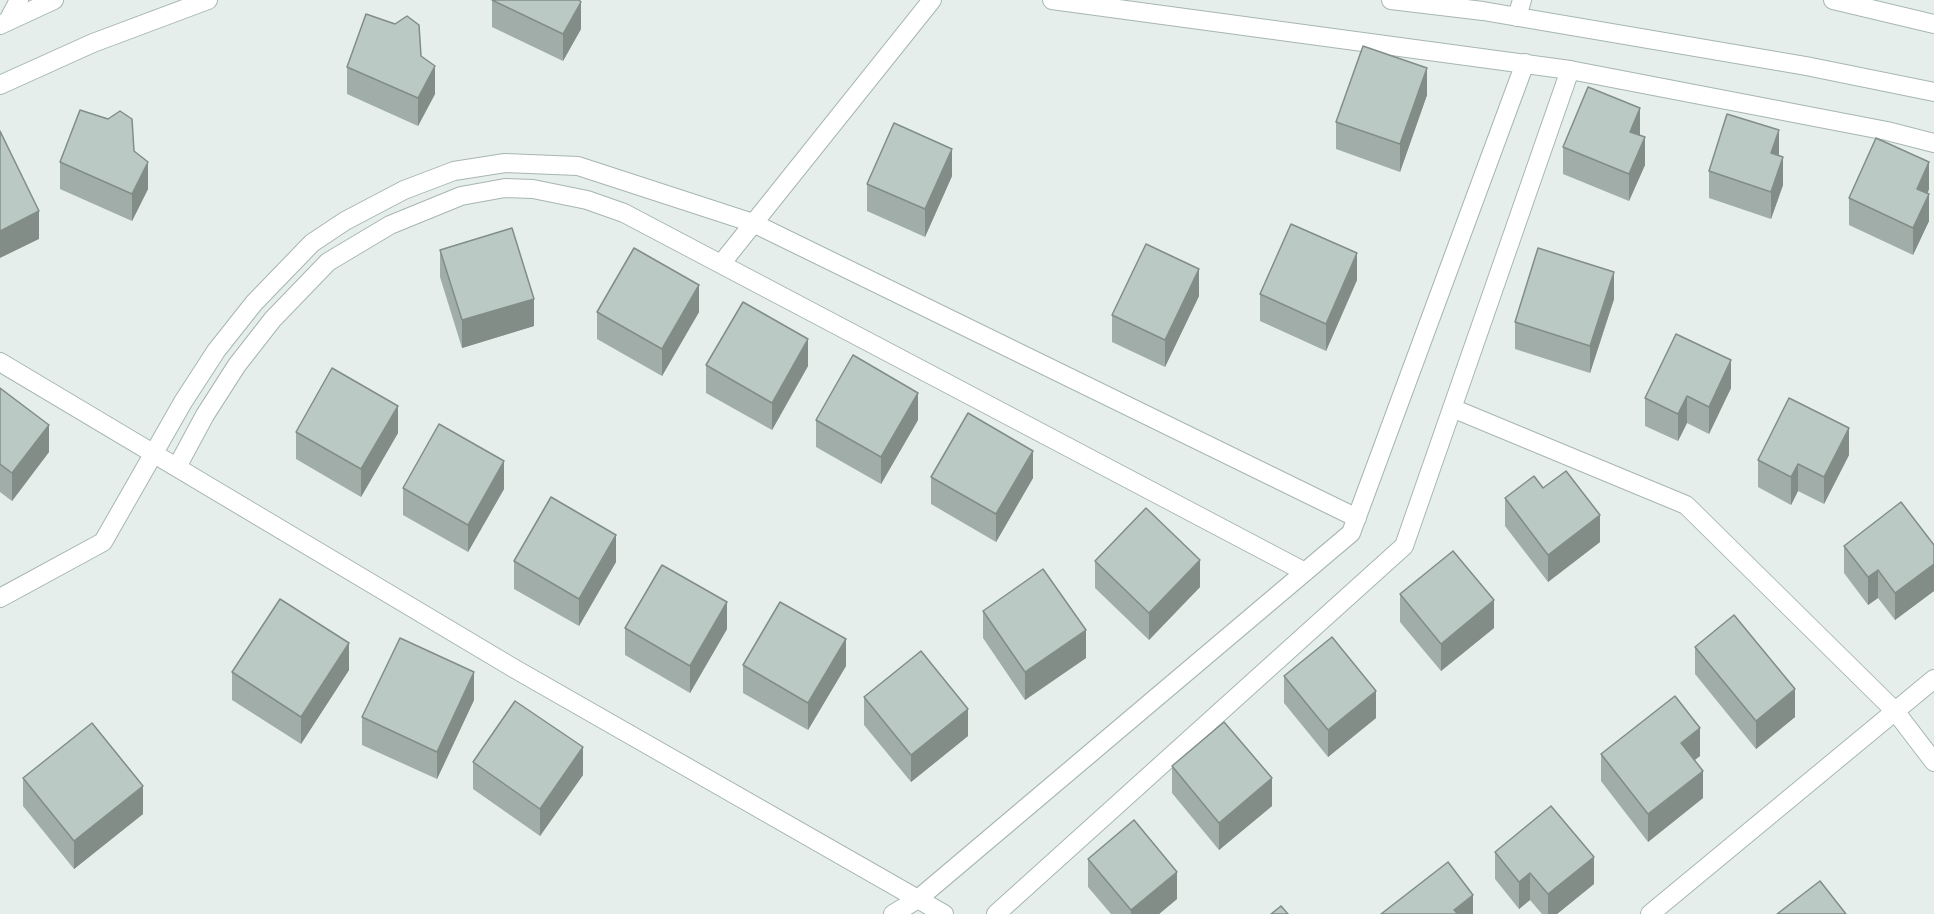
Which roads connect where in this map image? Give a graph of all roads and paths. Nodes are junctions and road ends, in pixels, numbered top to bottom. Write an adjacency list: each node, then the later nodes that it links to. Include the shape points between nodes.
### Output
1 (19, 0): 9 (street)
2 (54, 0): 9 (street)
3 (208, 0): 13 (street, via 93,43)
4 (932, 0): 16 (street)
5 (1052, 0): 11 (street)
6 (1391, 0): 8 (street)
7 (1833, 0): 10 (street)
8 (1520, 9): 14 (street)
9 (4, 23)
10 (1934, 24)
11 (1525, 63): 12 (street); 22 (street)
12 (1570, 70): 15 (street); 19 (street)
13 (0, 85)
14 (1934, 92)
15 (1934, 143)
16 (753, 223): 17 (street); 20 (street, via 578,166 505,163 453,171 378,202 312,243 254,303 216,351); 22 (street)
17 (720, 264): 21 (street, via 624,213 560,194 505,188 440,203 358,243 328,262 300,290 237,365); 23 (street)
18 (0, 362): 20 (street)
19 (1452, 408): 26 (street, via 1686,505); 31 (street, via 1404,546)
20 (155, 455): 21 (street); 24 (street, via 103,542)
21 (177, 467): 28 (street, via 515,669)
22 (1357, 518): 23 (street, via 1351,533)
23 (1305, 572): 28 (street)
24 (0, 598)
25 (1934, 679): 26 (street)
26 (1895, 711): 27 (street); 32 (street)
27 (1934, 762)
28 (918, 899): 29 (street); 30 (street)
29 (893, 914)
30 (944, 914)
31 (996, 914)
32 (1650, 914)

